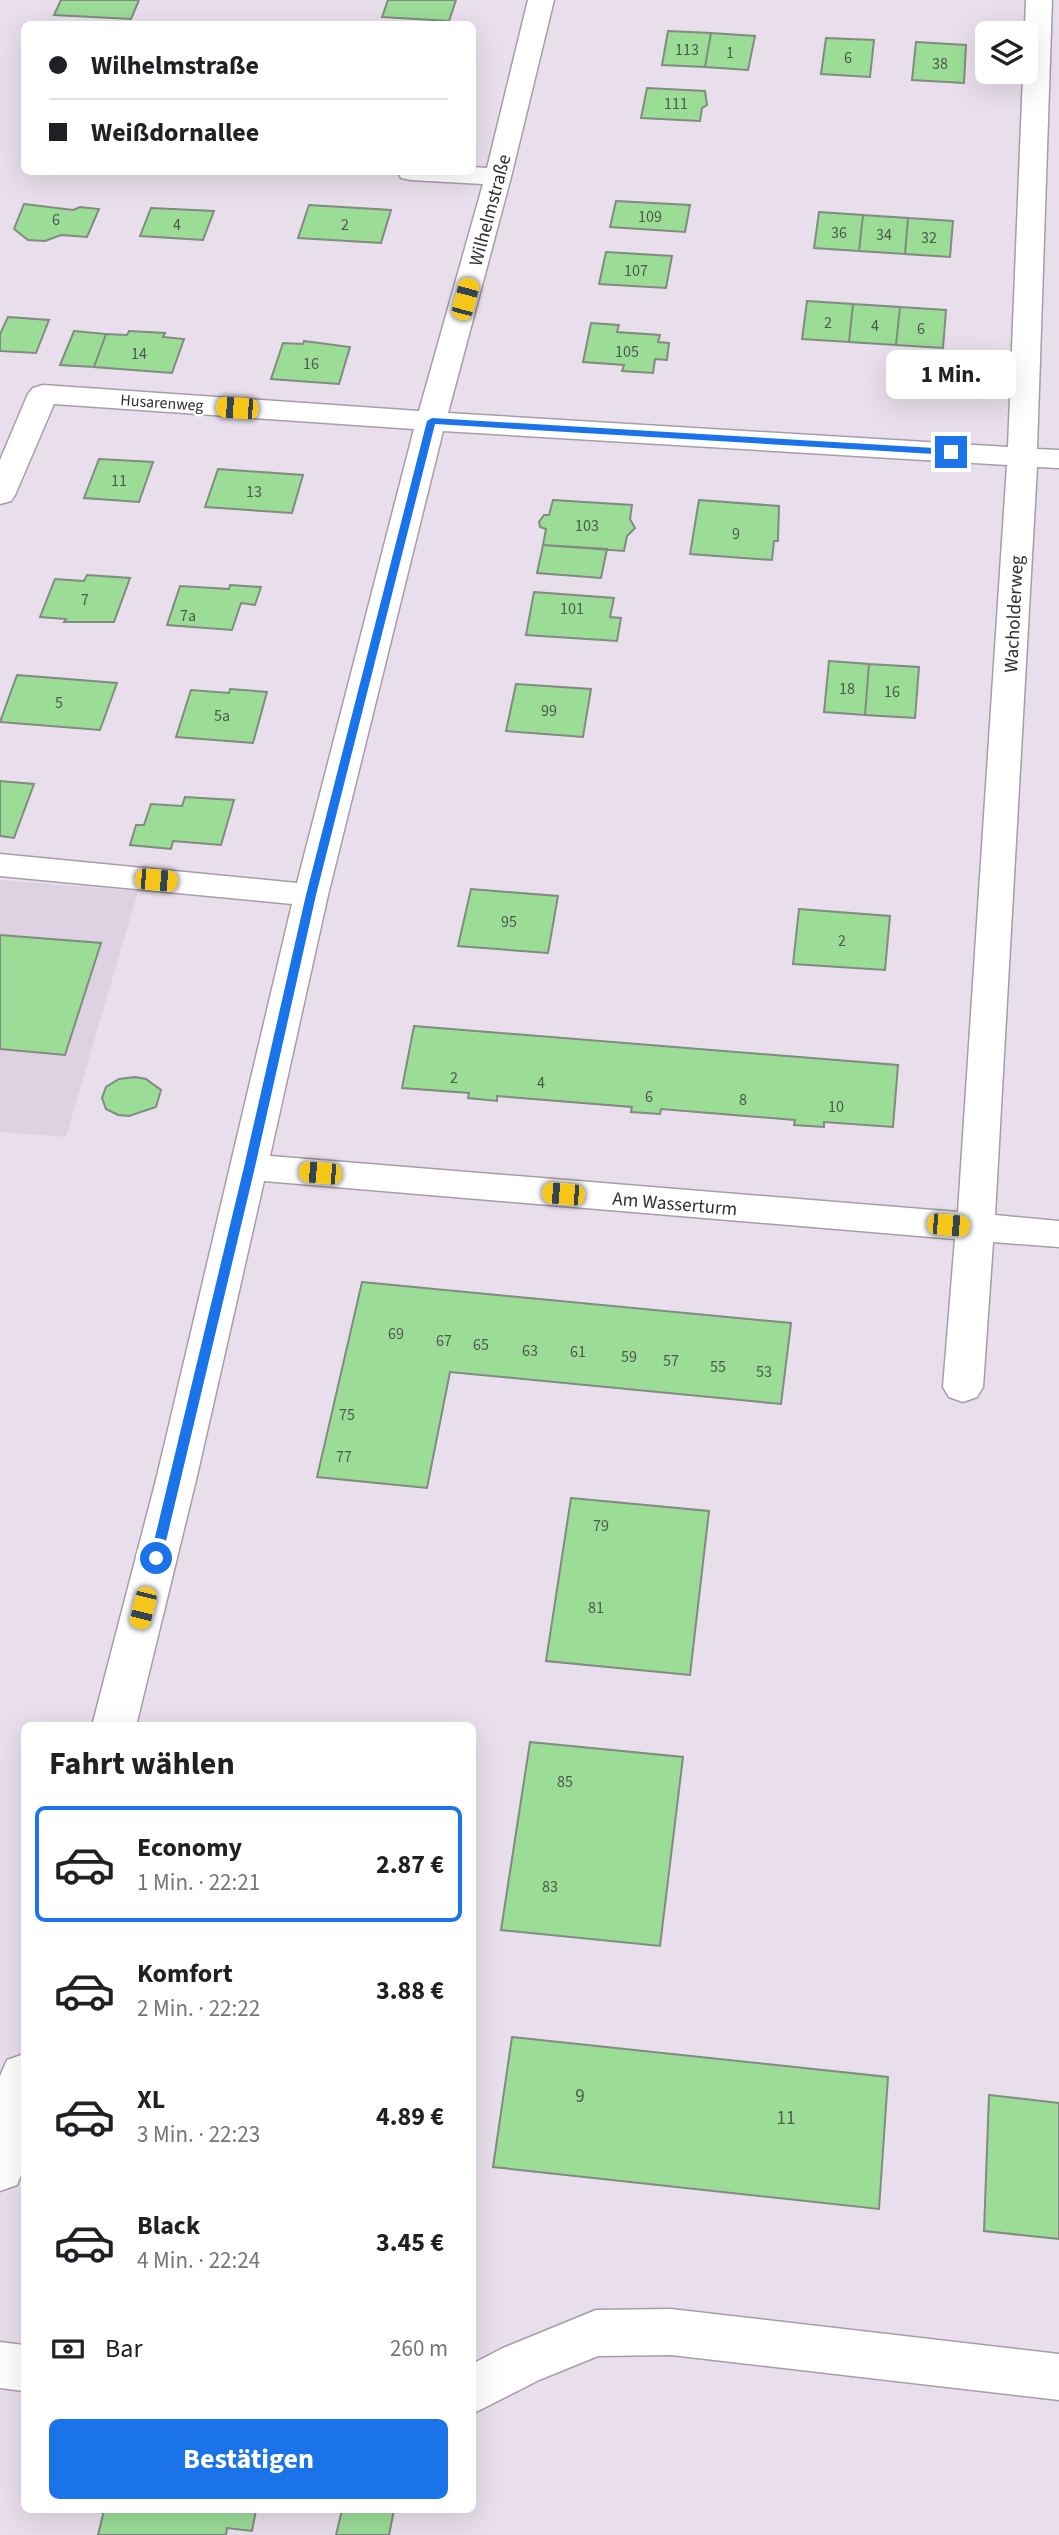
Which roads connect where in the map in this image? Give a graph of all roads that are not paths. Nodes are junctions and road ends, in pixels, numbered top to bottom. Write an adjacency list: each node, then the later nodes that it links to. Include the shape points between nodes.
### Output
1 (541, 0): 4 (street, Wilhelmstraße)
2 (1039, 0): 6 (street, Wacholderweg)
3 (463, 175): 4 (street)
4 (498, 177): 5 (street, Wilhelmstraße)
5 (432, 421): 6 (street); 8 (street, Husarenweg, via 43,394); 10 (street, Wilhelmstraße)
6 (1022, 456): 7 (street); 12 (street, Wacholderweg)
7 (1059, 459)
8 (0, 495)
9 (0, 865): 10 (street)
10 (311, 895): 11 (street, Wilhelmstraße)
11 (250, 1167): 12 (street, Am Wasserturm); 15 (street, Wilhelmstraße)
12 (975, 1228): 13 (street, Am Wasserturm); 14 (street, Wacholderweg)
13 (1059, 1234)
14 (963, 1387)
15 (115, 1722)
16 (21, 2086): 17 (street)
17 (0, 2171)
18 (0, 2365): 19 (street)
19 (21, 2368)
20 (1059, 2377): 21 (street, via 671,2332 596,2333 521,2364)
21 (476, 2389)

